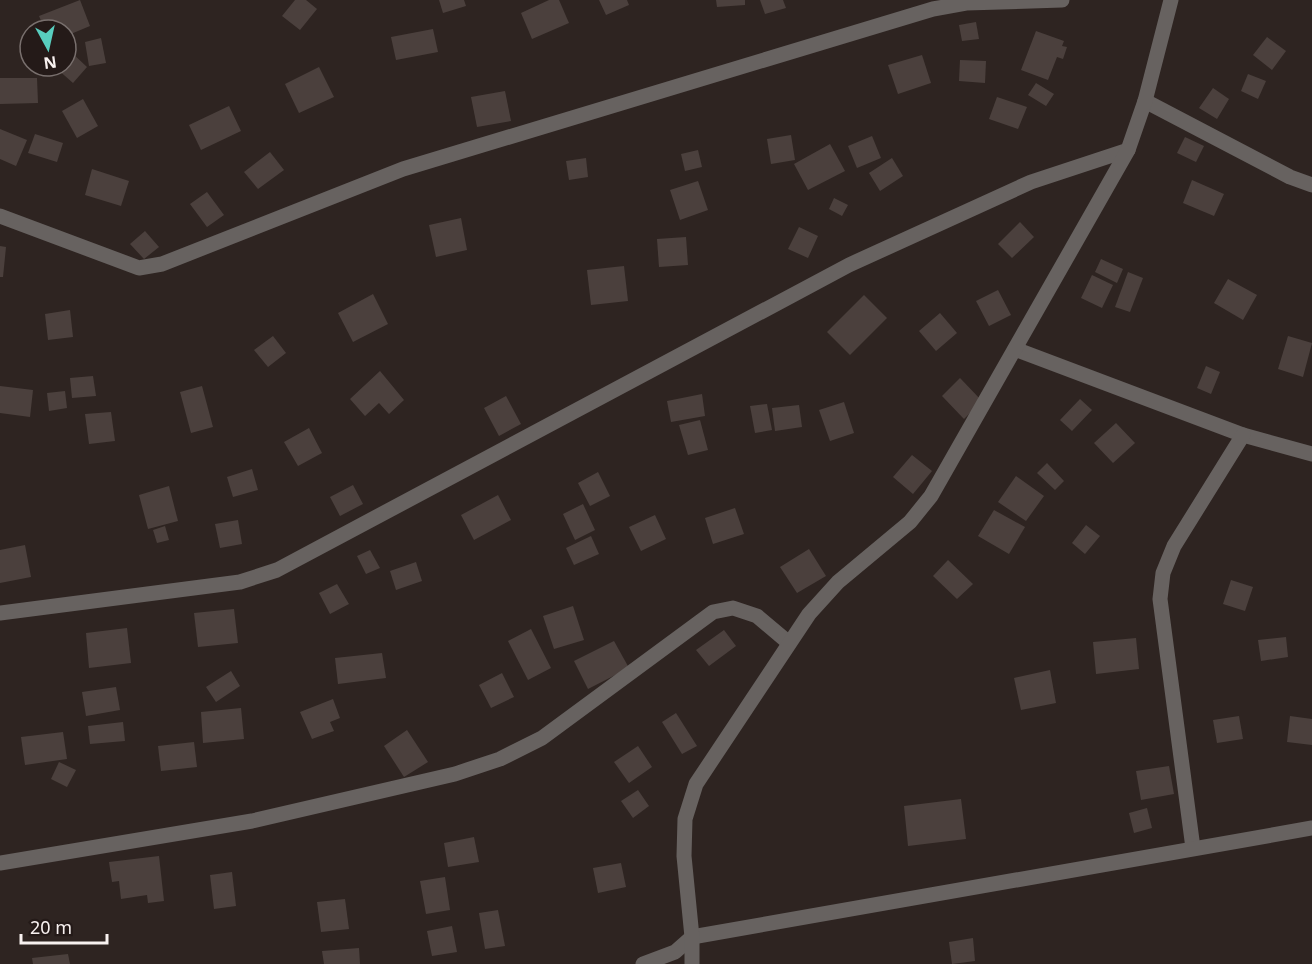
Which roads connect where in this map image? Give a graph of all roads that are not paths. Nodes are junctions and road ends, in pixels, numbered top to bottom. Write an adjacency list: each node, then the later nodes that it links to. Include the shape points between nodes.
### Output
1 (1062, 0): 6 (street, via 966,3 933,9 403,169 162,264 139,268)
2 (1171, 0): 3 (street)
3 (1145, 101): 4 (street); 5 (street)
4 (1128, 150): 7 (street); 10 (street, via 1031,182 849,265 277,570 240,582)
5 (1312, 185)
6 (0, 216)
7 (1014, 349): 8 (street); 11 (street, via 931,496 910,522 838,582)
8 (1243, 435): 9 (street); 13 (street, via 1174,546 1163,573 1160,599)
9 (1312, 454)
10 (0, 613)
11 (789, 643): 14 (street, via 758,616 733,608 712,612 542,738 500,759 455,774 252,821); 15 (street, via 696,784 685,819 684,856)
12 (1312, 828): 13 (street)
13 (1192, 848): 15 (street)
14 (0, 862)
15 (692, 938): 16 (street, via 675,951); 17 (street)
16 (643, 964)
17 (692, 964)

